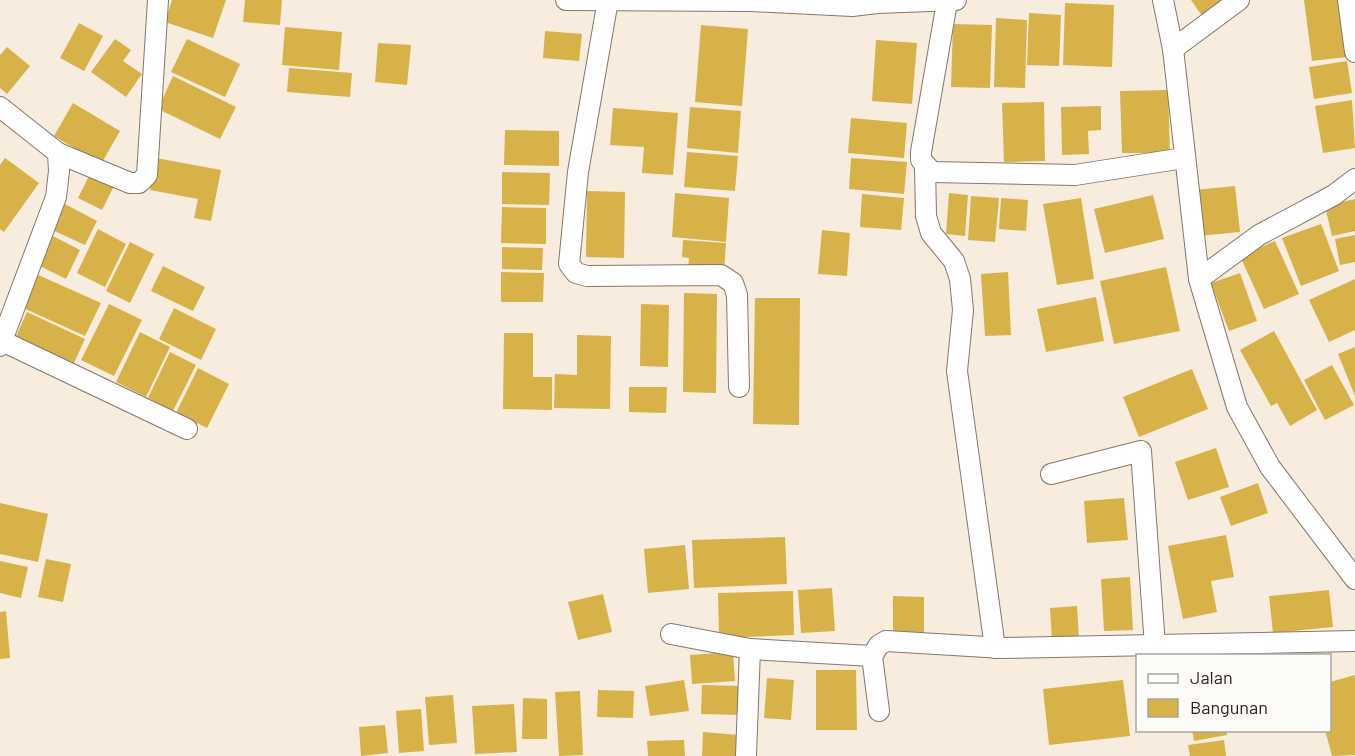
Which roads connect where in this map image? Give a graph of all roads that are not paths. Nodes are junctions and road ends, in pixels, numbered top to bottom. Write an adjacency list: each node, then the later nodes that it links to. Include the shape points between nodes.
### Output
1 (158, 0): 12 (street, via 147,175 139,183 130,183)
2 (566, 0): 6 (street)
3 (1163, 0): 9 (street)
4 (1239, 0): 9 (street)
5 (1348, 0): 10 (street)
6 (608, 1): 7 (street, via 852,6); 18 (street, via 578,172 569,264 576,273 587,276 721,275 733,283 737,295)
7 (877, 1): 8 (street)
8 (952, 1): 14 (street, via 921,152)
9 (1173, 50): 13 (street)
10 (1355, 52)
11 (0, 107): 12 (street)
12 (58, 153): 17 (street, via 56,196)
13 (1184, 158): 14 (street, via 1075,175 932,172); 16 (street)
14 (925, 166): 25 (street, via 926,216 931,232 954,261 960,279 963,310 957,371)
15 (1355, 179): 16 (street, via 1334,195 1259,235)
16 (1199, 279): 21 (street, via 1237,407 1270,467)
17 (1, 342): 19 (street)
18 (739, 387)
19 (187, 429)
20 (1051, 474): 24 (street, via 1141,451)
21 (1355, 579)
22 (671, 634): 26 (street)
23 (1355, 641): 24 (street)
24 (1155, 646): 25 (street)
25 (995, 648): 27 (street, via 886,641)
26 (750, 649): 27 (street); 29 (street)
27 (872, 656): 28 (street)
28 (879, 711)
29 (746, 756)

